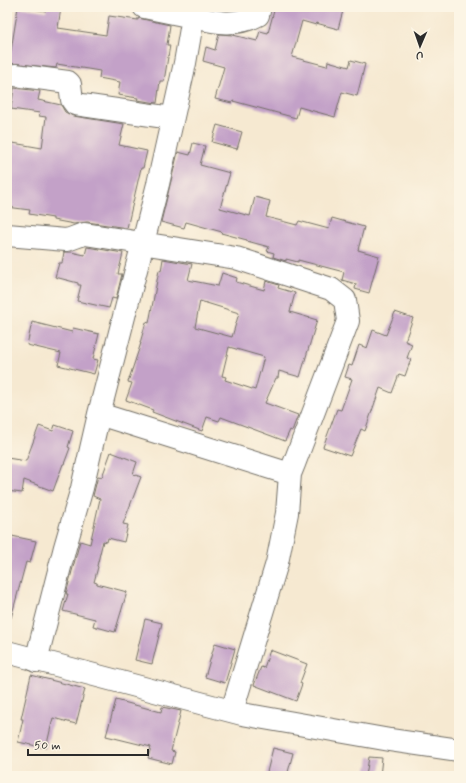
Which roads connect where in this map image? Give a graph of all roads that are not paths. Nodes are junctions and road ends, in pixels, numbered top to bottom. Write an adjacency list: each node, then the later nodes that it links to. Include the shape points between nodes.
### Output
1 (144, 7): 3 (street)
2 (260, 7): 3 (street, via 258,15 240,22 222,23)
3 (193, 17): 5 (street)
4 (16, 75): 5 (street, via 68,82 75,104)
5 (172, 118): 7 (street)
6 (7, 235): 7 (street, via 71,240 85,234)
7 (142, 244): 8 (street); 9 (street, via 236,258 331,289 345,300 348,321)
8 (99, 414): 9 (street); 11 (street)
9 (290, 474): 12 (street, via 287,513 277,563)
10 (8, 655): 11 (street)
11 (36, 661): 12 (street)
12 (232, 711): 13 (street)
13 (459, 750)

